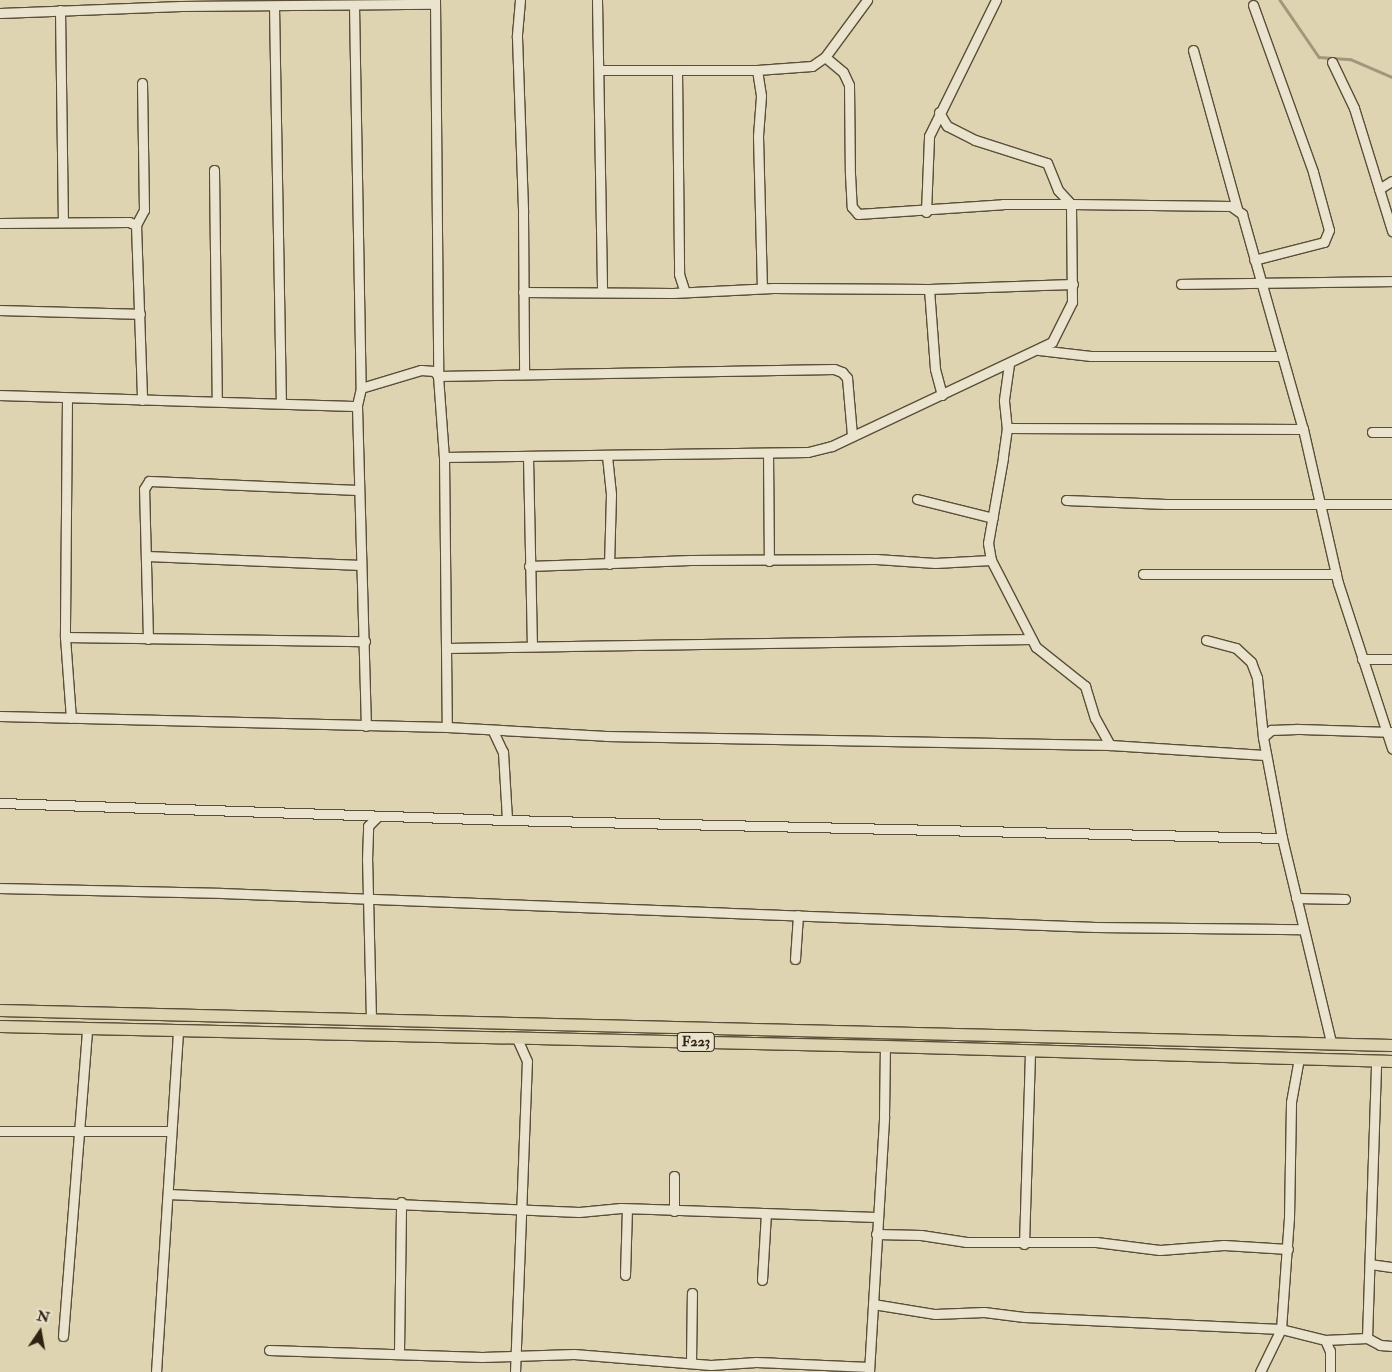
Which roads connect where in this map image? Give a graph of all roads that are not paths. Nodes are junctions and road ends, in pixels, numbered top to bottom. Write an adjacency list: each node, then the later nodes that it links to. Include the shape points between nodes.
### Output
1 (520, 0): 37 (street, via 517,36)
2 (597, 0): 14 (street)
3 (867, 0): 12 (street)
4 (996, 0): 18 (street)
5 (435, 2): 6 (street); 45 (street)
6 (354, 5): 8 (street); 46 (street)
7 (1253, 5): 29 (street, via 1313,172 1329,230 1324,242)
8 (274, 6): 9 (street); 52 (street)
9 (60, 10): 10 (street); 25 (street)
10 (0, 13)
11 (1193, 50): 23 (street)
12 (825, 57): 16 (street, via 804,68); 24 (street, via 843,72 849,85 847,116 854,211 863,216)
13 (1332, 62): 21 (street, via 1354,108)
14 (599, 70): 15 (street); 36 (street)
15 (677, 70): 16 (street); 38 (street, via 679,260)
16 (757, 70): 34 (street, via 761,96 758,136)
17 (142, 83): 27 (street, via 144,210)
18 (939, 112): 22 (street, via 947,126 975,140 1047,163 1058,190); 24 (street, via 926,150)
19 (214, 170): 51 (street)
20 (1392, 181): 21 (street)
21 (1379, 189): 28 (street)
22 (1071, 204): 23 (street); 24 (street, via 1003,204); 32 (street)
23 (1237, 209): 29 (street)
24 (926, 212)
25 (63, 222): 26 (street); 27 (street, via 128,222)
26 (0, 223)
27 (136, 225): 40 (street)
28 (1392, 231)
29 (1254, 260): 31 (street)
30 (1392, 281): 31 (street)
31 (1260, 282): 33 (street); 42 (street)
32 (1073, 284): 35 (street); 41 (street, via 1070,311 1059,334)
33 (1181, 284)
34 (762, 288): 35 (street); 38 (street)
35 (929, 289): 48 (street, via 935,369)
36 (602, 291): 37 (street); 38 (street)
37 (523, 292): 44 (street)
38 (684, 292)
39 (0, 310): 40 (street)
40 (140, 314): 50 (street)
41 (1039, 350): 42 (street, via 1091,356); 43 (street)
42 (1282, 356): 55 (street)
43 (1009, 364): 48 (street); 54 (street, via 1003,407)
44 (524, 372): 45 (street); 58 (street, via 834,369 847,378)
45 (438, 376): 46 (street, via 434,371 408,372); 62 (street)
46 (361, 388): 53 (street)
47 (0, 395): 49 (street)
48 (942, 395): 58 (street)
49 (67, 398): 50 (street); 77 (street)
50 (142, 400): 51 (street)
51 (217, 401): 52 (street)
52 (281, 402): 53 (street)
53 (357, 406): 63 (street)
54 (1007, 428): 55 (street); 68 (street)
55 (1303, 429): 66 (street)
56 (1372, 432): 57 (street)
57 (1392, 432)
58 (852, 435): 59 (street, via 832,446 808,452)
59 (768, 453): 60 (street); 71 (street)
60 (607, 456): 61 (street); 72 (street, via 611,494)
61 (528, 457): 62 (street); 74 (street)
62 (444, 458): 83 (street)
63 (359, 490): 69 (street, via 149,481 144,489); 73 (street)
64 (917, 499): 68 (street)
65 (1066, 500): 66 (street, via 1166,504)
66 (1319, 503): 67 (street); 76 (street)
67 (1392, 504)
68 (993, 518): 70 (street, via 988,543)
69 (147, 556): 73 (street); 79 (street)
70 (991, 560): 71 (street, via 935,563 876,559); 78 (street)
71 (769, 561): 72 (street)
72 (609, 564): 74 (street)
73 (361, 565): 81 (street)
74 (529, 566): 82 (street)
75 (1143, 574): 76 (street)
76 (1336, 574): 85 (street)
77 (65, 637): 79 (street); 87 (street)
78 (1031, 638): 82 (street); 93 (street, via 1047,658 1084,686)
79 (148, 639): 81 (street)
80 (1206, 640): 92 (street, via 1236,648 1251,662 1257,678)
81 (365, 641): 88 (street)
82 (532, 645): 83 (street)
83 (447, 648): 89 (street)
84 (1392, 658): 85 (street)
85 (1362, 659): 91 (street)
86 (0, 716): 87 (street)
87 (71, 718): 88 (street)
88 (366, 726): 89 (street)
89 (448, 727): 90 (street)
90 (493, 731): 93 (street); 98 (street, via 503,752)
91 (1389, 732): 92 (street, via 1297,728 1271,730); 94 (street)
92 (1264, 737): 95 (street)
93 (1110, 745): 95 (street)
94 (1392, 748)
95 (1265, 755): 99 (street)
96 (0, 803): 97 (street)
97 (373, 818): 98 (street); 103 (street, via 367,860)
98 (507, 820): 99 (street)
99 (1282, 838): 101 (street)
100 (0, 888): 103 (street)
101 (1296, 898): 102 (street); 105 (street)
102 (1345, 899)
103 (369, 901): 104 (street); 108 (street)
104 (798, 915): 105 (street, via 1095,927); 106 (street)
105 (1303, 929): 115 (street)
106 (795, 959)
107 (0, 1010): 108 (main road, F223)
108 (371, 1019): 109 (main road, F223)
109 (625, 1025): 114 (main road); 115 (main road, F223)
110 (0, 1026): 111 (main road, F223)
111 (87, 1029): 112 (main road, F223); 123 (street)
112 (178, 1032): 113 (main road, F223, via 370,1033); 124 (street)
113 (517, 1039): 114 (main road, F223); 128 (street, via 528,1061)
114 (625, 1041): 117 (main road, F223)
115 (1331, 1042): 116 (main road, F223)
116 (1392, 1045)
117 (884, 1046): 118 (main road, F223); 132 (street, via 884,1109)
118 (1030, 1050): 119 (main road, F223); 134 (street)
119 (1299, 1058): 120 (main road, F223); 135 (street, via 1291,1109)
120 (1376, 1060): 121 (main road, F223); 136 (street, via 1369,1204)
121 (1392, 1061)
122 (0, 1131): 123 (street)
123 (80, 1131): 124 (street); 143 (street)
124 (172, 1131): 126 (street)
125 (674, 1176): 130 (street)
126 (168, 1194): 127 (street); 152 (street)
127 (401, 1202): 128 (street); 148 (street)
128 (522, 1208): 129 (street, via 579,1212); 149 (street)
129 (627, 1209): 130 (street); 138 (street)
130 (674, 1210): 131 (street)
131 (766, 1213): 132 (street); 139 (street)
132 (876, 1218): 133 (street)
133 (876, 1234): 134 (street); 141 (street)
134 (1024, 1244): 135 (street, via 1096,1242 1170,1250 1200,1245)
135 (1288, 1248): 142 (street)
136 (1370, 1264): 137 (street); 144 (street)
137 (1392, 1267)
138 (625, 1274)
139 (762, 1280)
140 (692, 1293): 150 (street)
141 (873, 1304): 142 (street, via 935,1314 984,1312 1024,1317); 151 (street)
142 (1281, 1329): 145 (street); 154 (street)
143 (63, 1336)
144 (1366, 1338): 145 (street); 146 (street, via 1380,1345)
145 (1325, 1340): 155 (street, via 1330,1351)
146 (1392, 1346)
147 (269, 1350): 148 (street)
148 (399, 1352): 149 (street)
149 (516, 1355): 150 (street); 153 (street)
150 (691, 1361): 151 (street, via 711,1365 756,1362)
151 (869, 1370)
152 (156, 1372)
153 (515, 1372)
154 (1260, 1372)
155 (1330, 1372)

